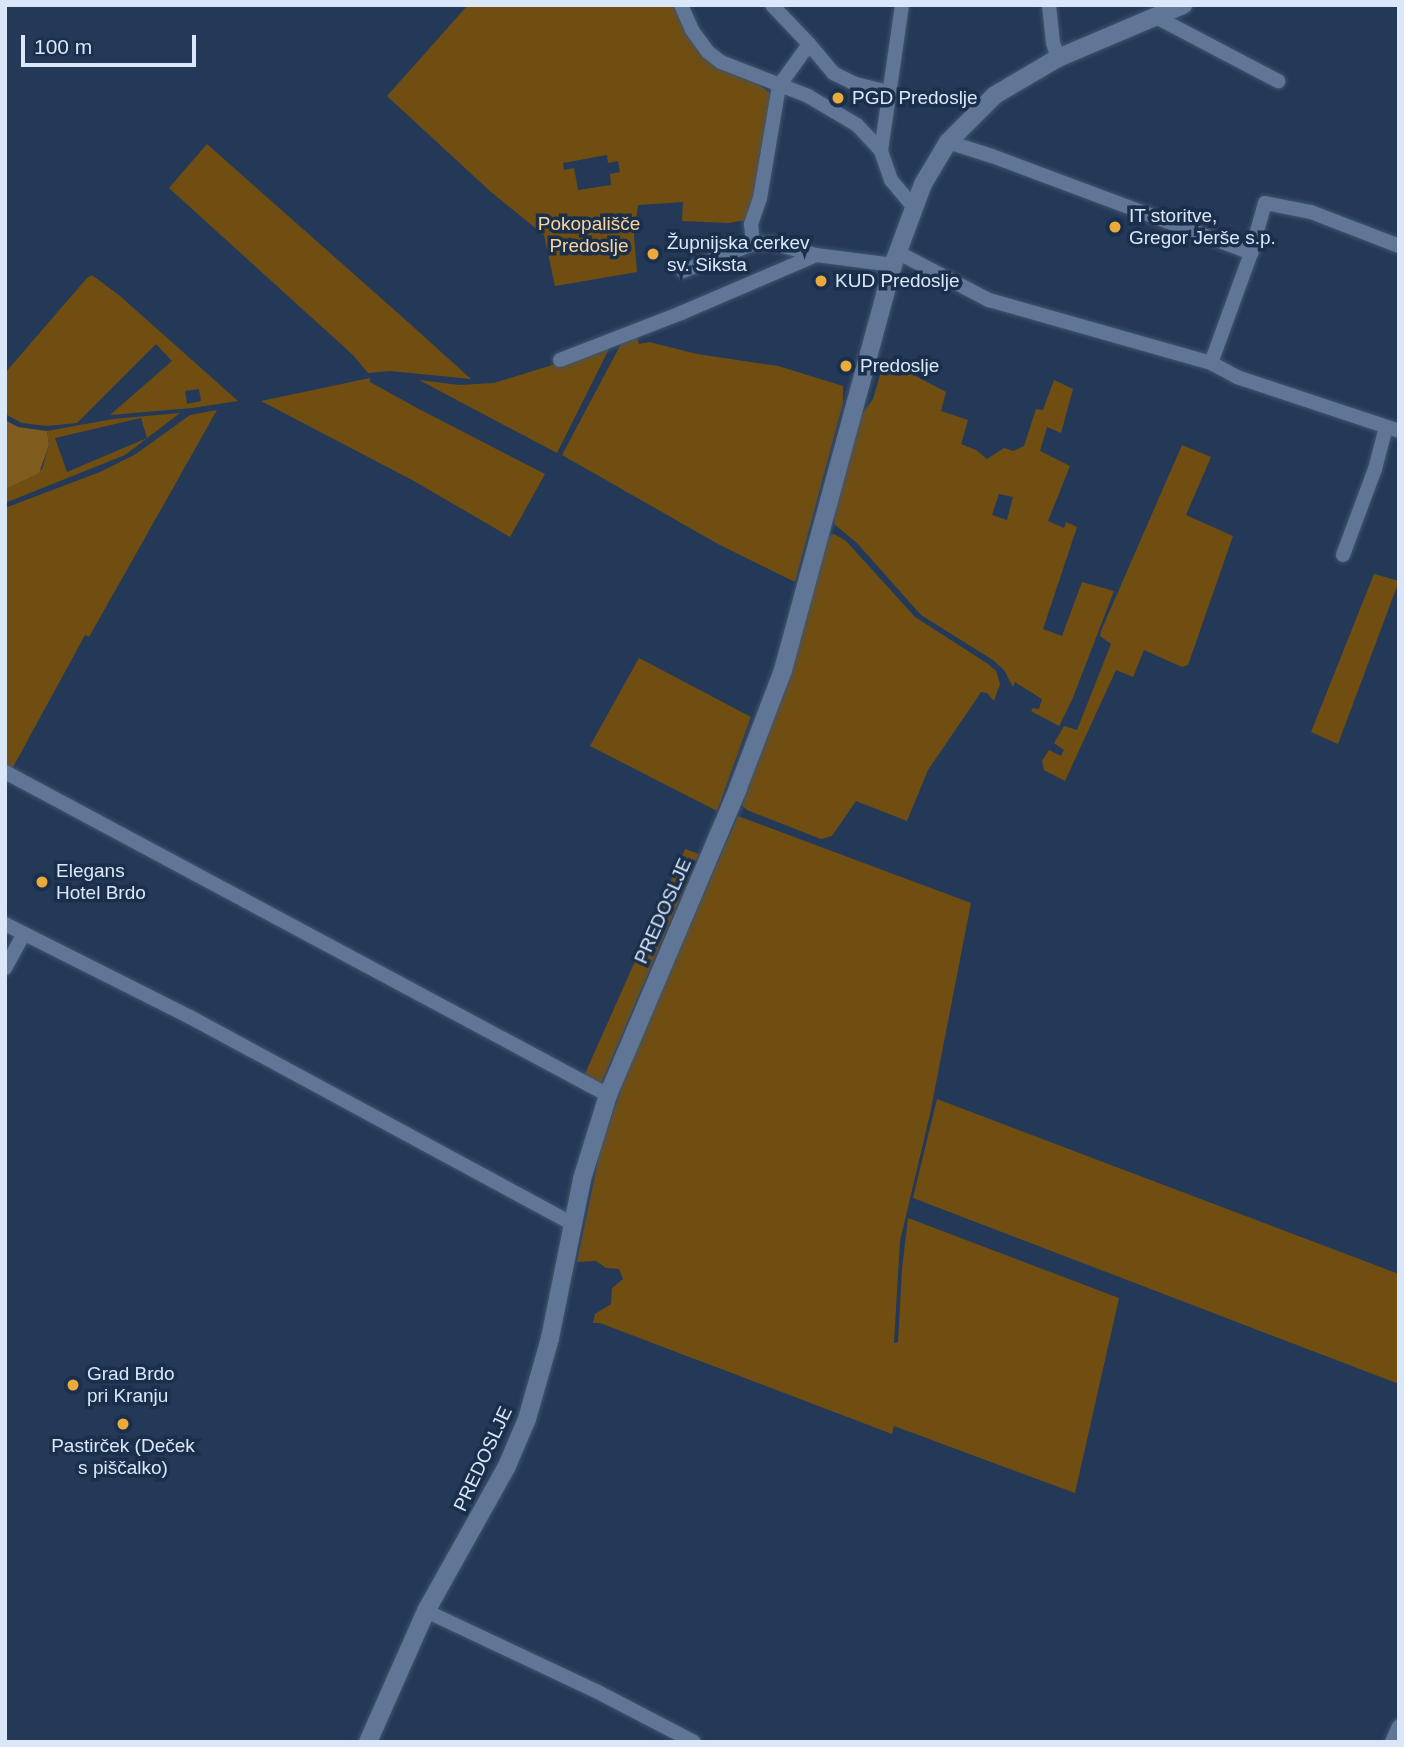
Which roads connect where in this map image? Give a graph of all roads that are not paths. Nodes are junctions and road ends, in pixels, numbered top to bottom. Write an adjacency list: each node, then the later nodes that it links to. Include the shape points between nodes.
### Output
1 (681, 5): 10 (street, via 692,30 714,57 730,68)
2 (772, 5): 7 (street)
3 (902, 5): 11 (street)
4 (1049, 5): 8 (street)
5 (1182, 5): 6 (street, PREDOSLJE)
6 (1158, 18): 8 (street, PREDOSLJE); 9 (street)
7 (809, 44): 10 (street); 11 (street, via 833,73)
8 (1058, 58): 12 (street, PREDOSLJE, via 995,95)
9 (1278, 81)
10 (779, 86): 13 (street, via 808,96 857,125); 15 (street, via 760,198 751,224)
11 (889, 92): 13 (street)
12 (948, 142): 14 (street, PREDOSLJE); 17 (street)
13 (881, 150): 14 (street, via 891,180)
14 (913, 206): 19 (street, PREDOSLJE)
15 (753, 244): 18 (street, via 772,243); 20 (street)
16 (1399, 246): 17 (street, via 1311,212 1265,203)
17 (1251, 253): 22 (street)
18 (816, 255): 19 (street); 21 (street)
19 (895, 258): 22 (street, via 989,300); 29 (street, PREDOSLJE, via 783,670)
20 (683, 271)
21 (560, 360)
22 (1211, 363): 23 (street, via 1237,377)
23 (1392, 429): 24 (street)
24 (1343, 555)
25 (5, 772): 29 (street)
26 (5, 923): 27 (street)
27 (24, 934): 28 (street); 30 (street, via 190,1017)
28 (5, 968)
29 (608, 1095): 30 (street, PREDOSLJE)
30 (571, 1223): 31 (street, PREDOSLJE, via 550,1338 527,1419 501,1477)
31 (426, 1611): 33 (street, PREDOSLJE); 34 (street)
32 (1399, 1726): 35 (street)
33 (368, 1742)
34 (694, 1742)
35 (1392, 1742)

